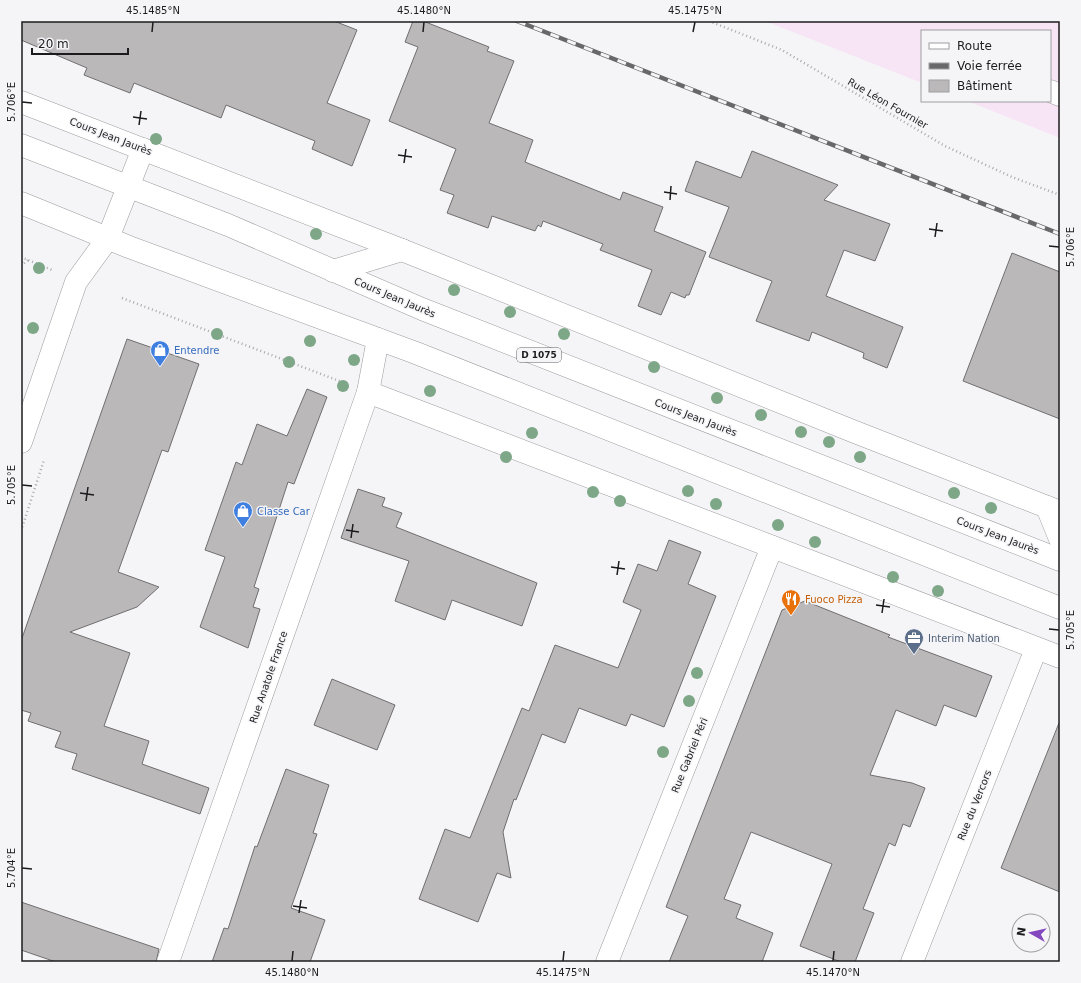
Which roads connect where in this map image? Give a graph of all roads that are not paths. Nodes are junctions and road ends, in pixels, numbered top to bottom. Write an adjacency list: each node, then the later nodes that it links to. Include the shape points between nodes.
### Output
1 (21, 102): 3 (street, Cours Jean Jaurès)
2 (21, 146): 4 (street, Cours Jean Jaurès / D 1075)
3 (143, 149): 4 (street); 7 (street, Cours Jean Jaurès)
4 (129, 186): 6 (street); 8 (street, Cours Jean Jaurès / D 1075, via 228,225)
5 (21, 202): 6 (street)
6 (108, 238): 9 (street); 11 (street, via 76,282)
7 (402, 250): 8 (street, Cours Jean Jaurès); 12 (street, Cours Jean Jaurès)
8 (333, 272): 15 (street, Cours Jean Jaurès / D 1075)
9 (378, 339): 10 (street); 16 (street)
10 (368, 392): 14 (street); 19 (street, Rue Anatole France)
11 (21, 442)
12 (1053, 510): 13 (street, Cours Jean Jaurès)
13 (1060, 539)
14 (772, 548): 17 (street); 20 (street, Rue Gabriel Péri)
15 (1060, 560)
16 (1060, 608)
17 (1036, 648): 18 (street); 21 (street, Rue du Vercors)
18 (1060, 658)
19 (168, 962)
20 (607, 962)
21 (912, 962)

